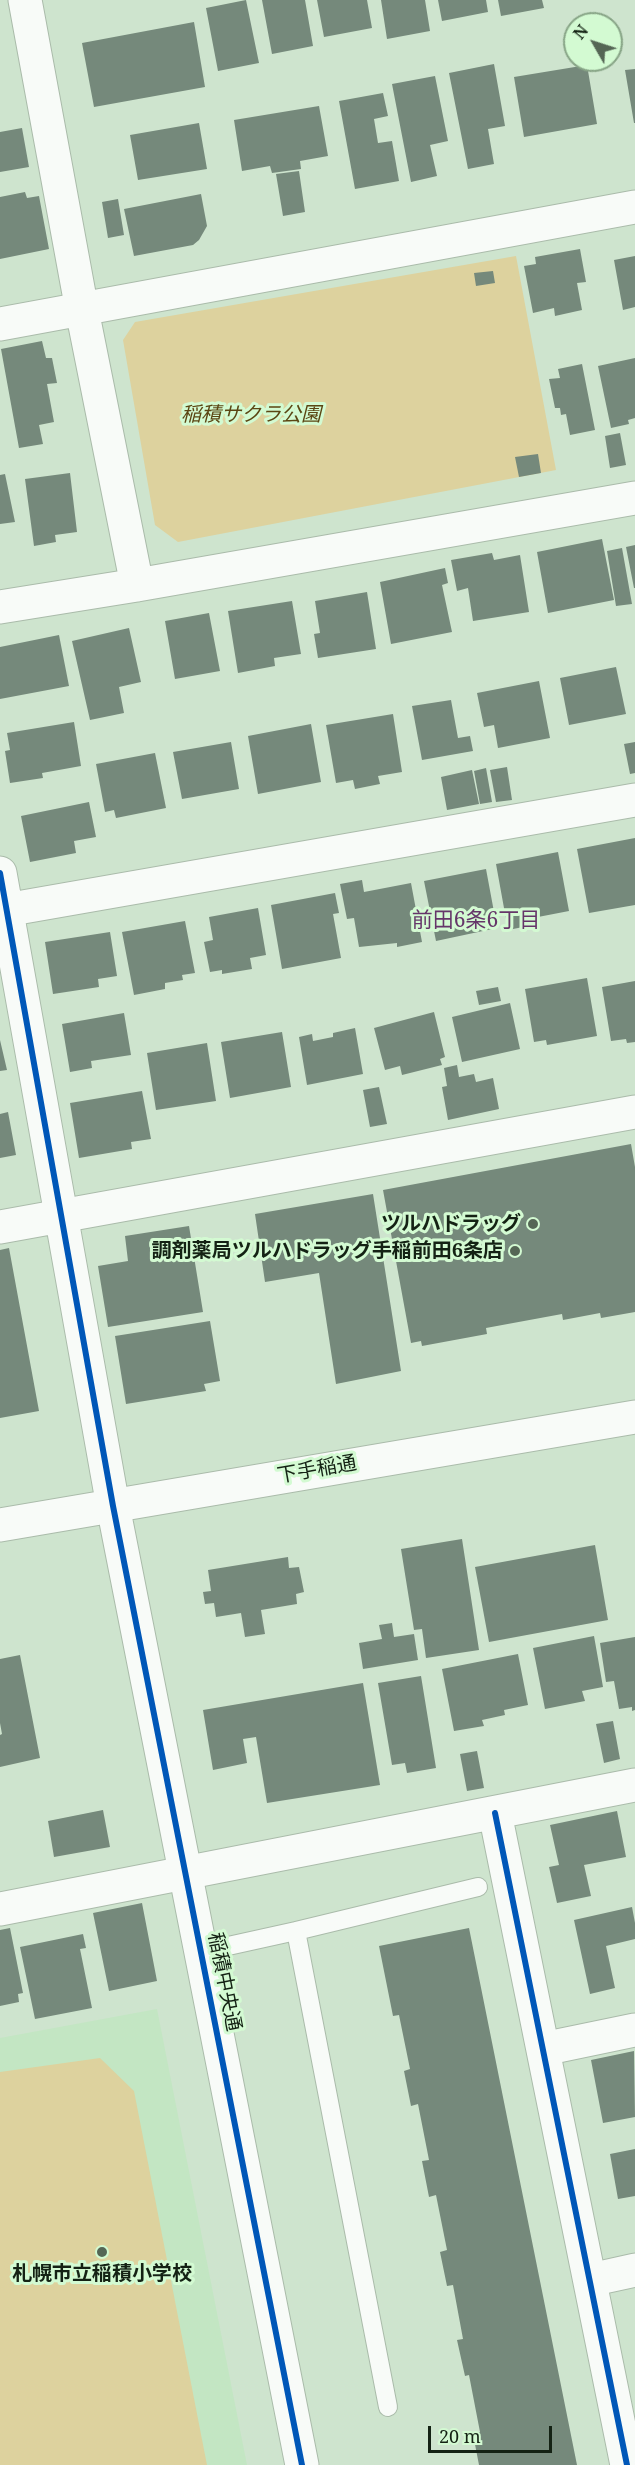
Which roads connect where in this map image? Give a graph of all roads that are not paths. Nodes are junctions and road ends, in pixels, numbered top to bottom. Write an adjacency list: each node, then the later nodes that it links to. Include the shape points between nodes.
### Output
1 (25, 0): 3 (street)
2 (635, 207): 3 (street)
3 (82, 310): 4 (street); 6 (street)
4 (0, 324)
5 (635, 498): 6 (street)
6 (137, 585): 7 (street)
7 (0, 607)
8 (635, 800): 10 (street)
9 (0, 873): 10 (street, 稲積中央通)
10 (4, 911): 12 (street, 稲積中央通)
11 (635, 1112): 12 (street)
12 (62, 1216): 13 (street); 15 (street, 稲積中央通)
13 (0, 1227)
14 (635, 1417): 15 (street, 下手稲通)
15 (113, 1506): 16 (street, 下手稲通); 19 (street, 稲積中央通)
16 (0, 1525)
17 (635, 1785): 18 (street)
18 (495, 1813): 19 (street); 25 (street)
19 (185, 1874): 21 (street); 23 (street, 稲積中央通)
20 (478, 1887): 22 (lane)
21 (0, 1909)
22 (296, 1930): 23 (lane); 28 (lane)
23 (201, 1952): 29 (street, 稲積中央通)
24 (635, 2030): 25 (street)
25 (543, 2049): 27 (street)
26 (635, 2270): 27 (street)
27 (590, 2280): 30 (street)
28 (388, 2407)
29 (302, 2465)
30 (627, 2465)

